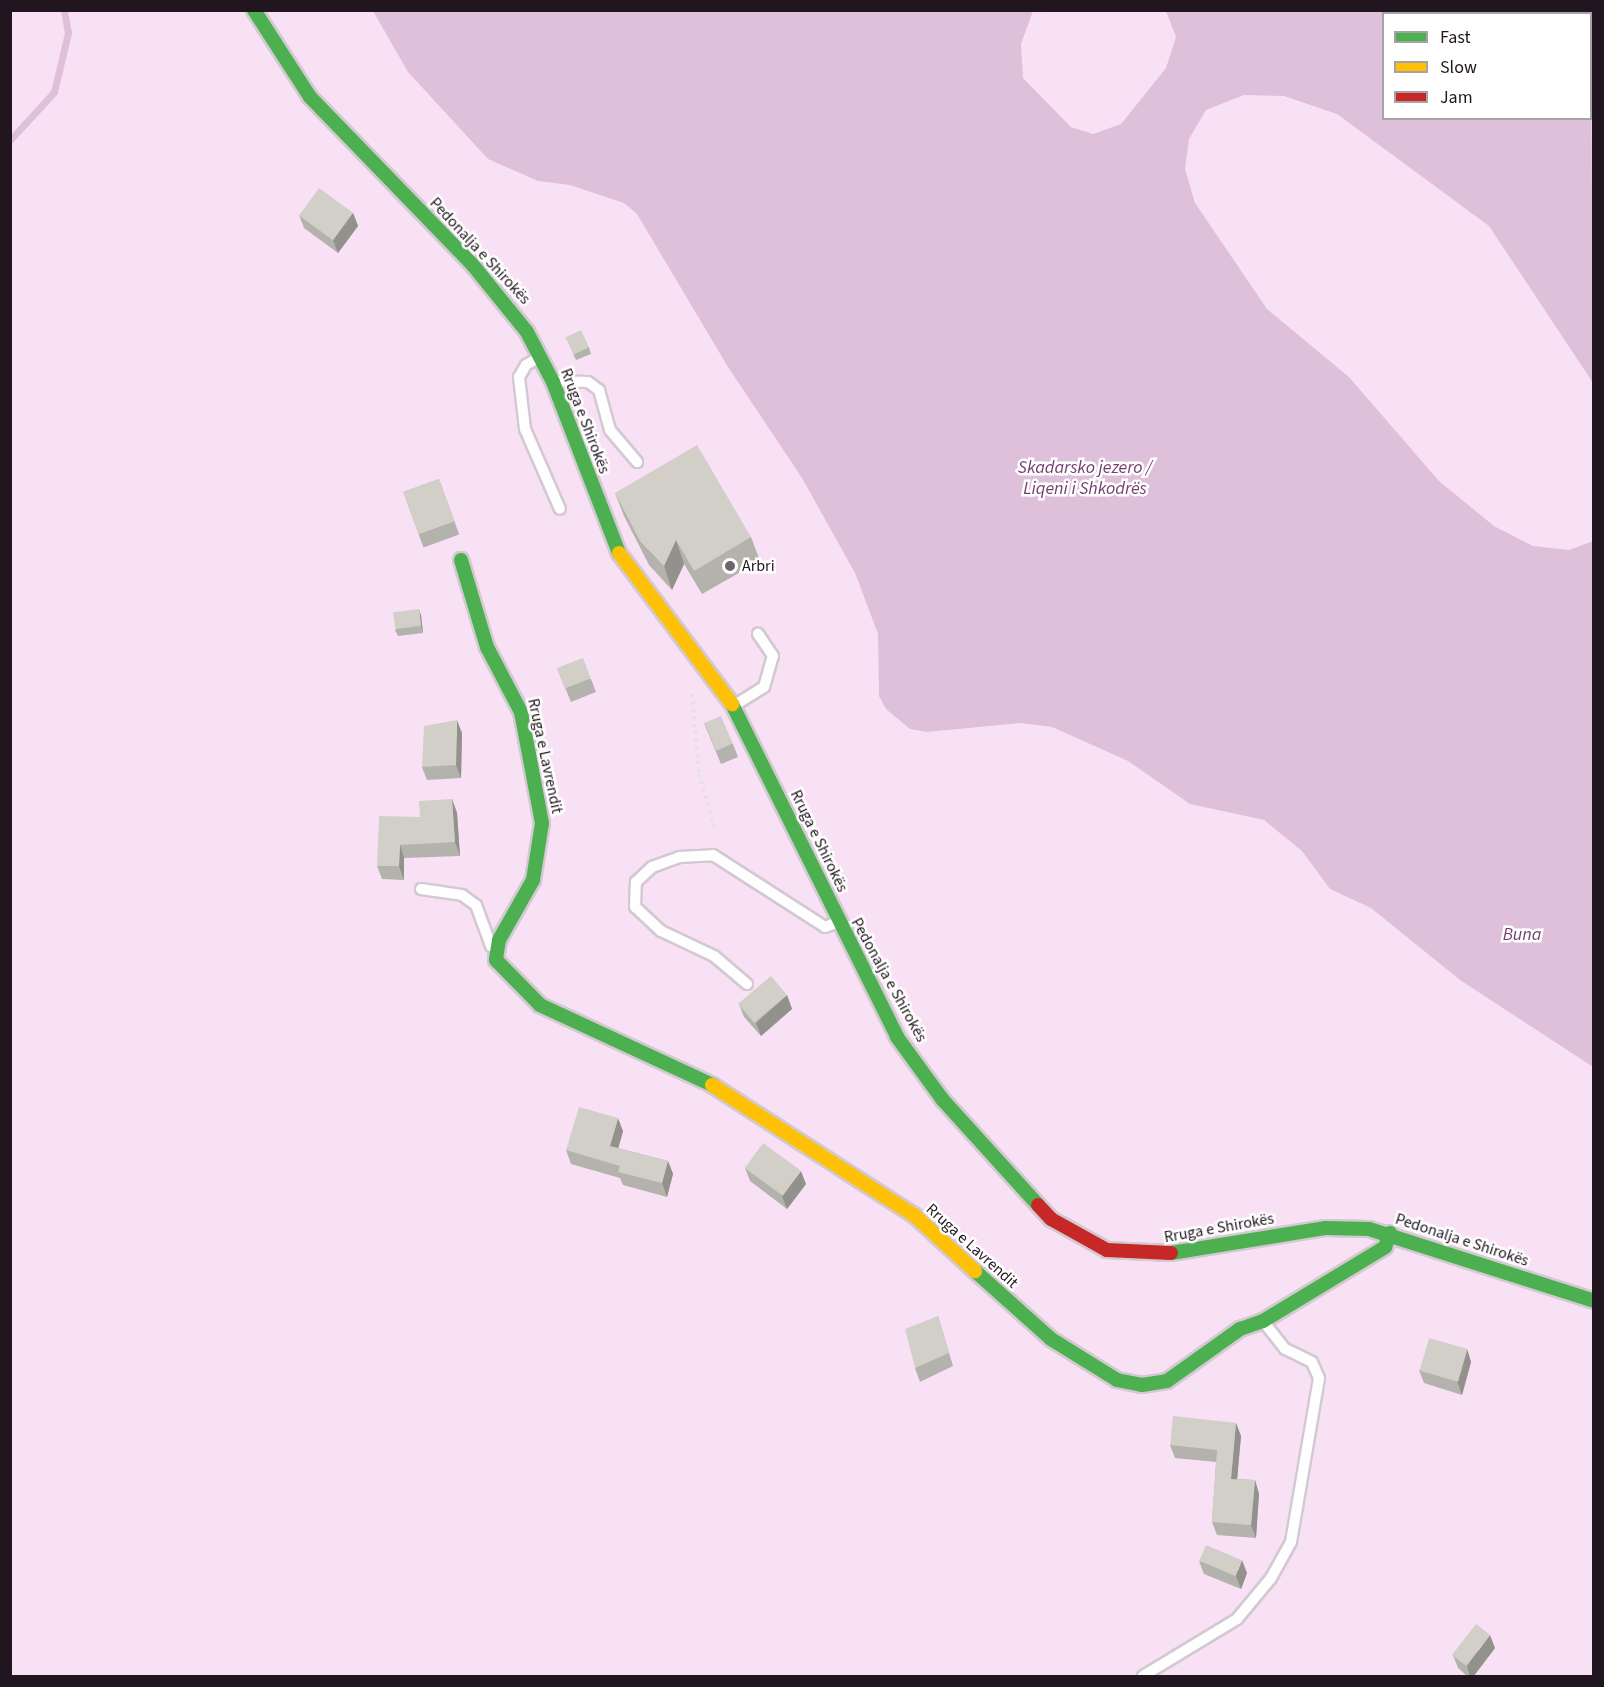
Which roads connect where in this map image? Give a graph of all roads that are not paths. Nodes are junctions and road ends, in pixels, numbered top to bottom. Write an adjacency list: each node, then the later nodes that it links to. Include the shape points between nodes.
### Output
1 (254, 10): 2 (main road, Rruga e Shirokës, via 298,83 493,288)
2 (541, 356): 3 (main road, Rruga e Shirokës); 5 (lane, via 526,365 519,378 525,429)
3 (553, 382): 4 (lane, via 588,382 599,390 610,430); 8 (main road, Rruga e Shirokës, via 624,565)
4 (637, 462)
5 (560, 509)
6 (461, 560): 11 (main road, Rruga e Lavrendit, via 487,647 521,712 542,823 533,880 499,940)
7 (758, 634): 8 (lane, via 772,656 764,687)
8 (734, 705): 10 (main road, Rruga e Shirokës)
9 (421, 889): 11 (lane, Rruga e Lavrendit, via 462,895 476,905)
10 (838, 922): 12 (lane, via 825,927 713,855 679,857 652,867 636,882 635,907 661,931 714,956); 13 (main road, Rruga e Shirokës, via 919,1069 1032,1201 1077,1237 1107,1250 1153,1256 1326,1228)
11 (496, 960): 15 (main road, Rruga e Lavrendit, via 516,984 566,1021 694,1074 914,1215 1051,1339 1116,1380 1142,1385 1167,1381 1240,1329)
12 (747, 984)
13 (1390, 1233): 14 (main road, Rruga e Shirokës); 15 (main road, Rruga e Lavrendit, via 1385,1247)
14 (1593, 1300)
15 (1263, 1322): 16 (lane, via 1285,1349 1312,1362 1319,1378 1290,1542 1271,1578 1237,1619)
16 (1143, 1677)

